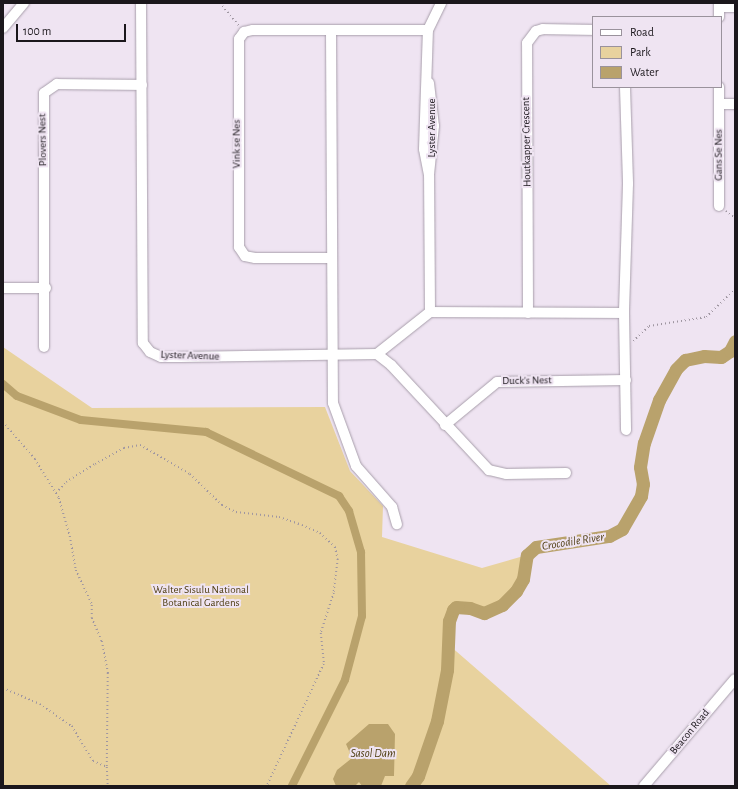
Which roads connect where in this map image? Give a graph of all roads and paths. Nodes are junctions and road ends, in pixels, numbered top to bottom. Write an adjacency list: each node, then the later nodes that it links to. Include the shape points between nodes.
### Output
1 (24, 3): 7 (street)
2 (141, 3): 12 (street, Lyster Avenue)
3 (220, 3): 11 (path)
4 (441, 3): 8 (street, Lyster Avenue)
5 (735, 7): 6 (street)
6 (719, 9)
7 (3, 28)
8 (428, 30): 10 (street); 23 (street, Lyster Avenue, via 428,81 434,126 429,175)
9 (592, 30): 24 (street, Houtkapper Crescent, via 543,29 536,31 527,43)
10 (331, 31): 11 (street); 19 (street)
11 (244, 32): 19 (street, Vink se Nes, via 239,39 237,54 239,247 245,256 255,258)
12 (142, 85): 21 (street, Plovers Nest, via 57,84 44,94); 29 (street, Lyster Avenue, via 143,343 150,352 161,357)
13 (625, 88): 25 (street, via 628,200)
14 (719, 88): 15 (street, Gans Se Nes)
15 (719, 104): 16 (street); 17 (street, Gans Se Nes)
16 (735, 104)
17 (719, 206): 18 (path)
18 (735, 218)
19 (332, 258): 29 (street)
20 (3, 288): 21 (street)
21 (46, 288): 26 (street, Plovers Nest)
22 (735, 289): 27 (path, via 706,317 649,326)
23 (430, 312): 24 (street); 28 (street)
24 (528, 313): 25 (street)
25 (624, 313): 27 (street)
26 (44, 347)
27 (625, 348): 30 (street)
28 (377, 354): 29 (street, Lyster Avenue); 32 (street, via 391,365)
29 (332, 356): 36 (street, via 335,414 356,466 392,507)
30 (626, 380): 32 (street, Duck's Nest, via 497,382); 33 (street)
31 (3, 422): 35 (path, via 35,459)
32 (444, 425): 34 (street, via 483,465 497,473)
33 (626, 430)
34 (566, 473)
35 (56, 493): 39 (path, via 70,536 76,570 90,598 92,618 108,673); 41 (path, via 66,482 95,464 124,448 140,445 190,474 222,505 236,512 279,517 302,525 320,533 335,547 338,559 334,593 321,633 324,664)
36 (397, 524)
37 (735, 679): 42 (street, Beacon Road)
38 (3, 688): 39 (path, via 40,704 72,726 93,761)
39 (107, 767): 40 (path)
40 (108, 786)
41 (267, 786)
42 (644, 786)

